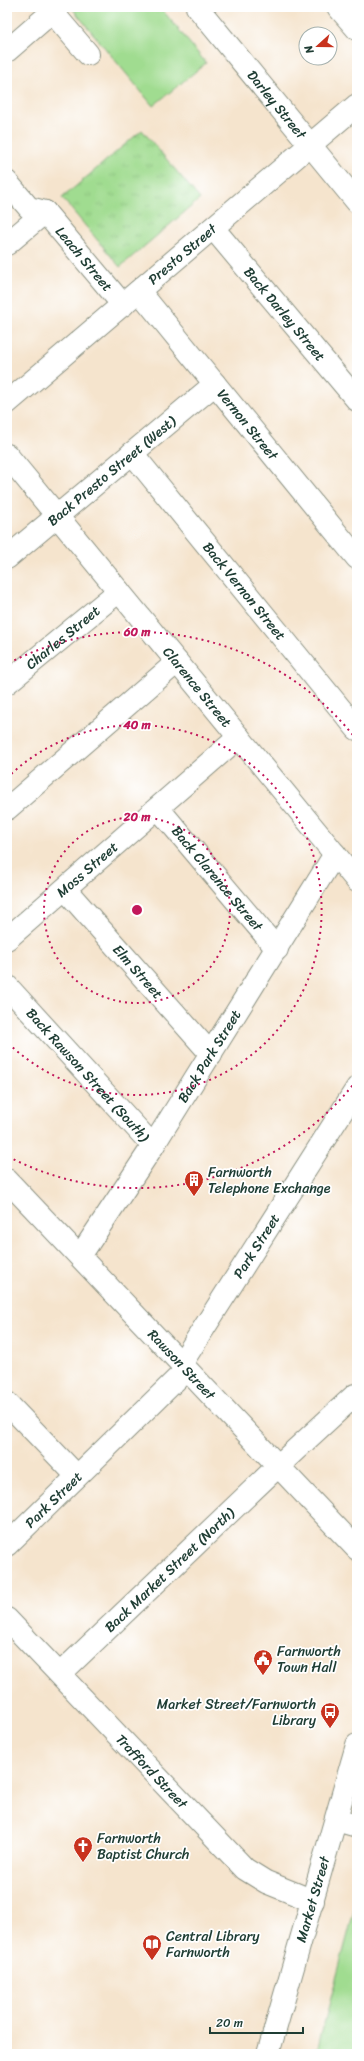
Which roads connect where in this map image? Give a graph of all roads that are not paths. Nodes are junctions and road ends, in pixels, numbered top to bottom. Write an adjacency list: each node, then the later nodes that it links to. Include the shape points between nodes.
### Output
1 (197, 7): 8 (street, Darley Street)
2 (338, 7): 4 (street)
3 (50, 10): 5 (street); 6 (street)
4 (357, 29)
5 (7, 51)
6 (88, 54)
7 (357, 105): 8 (street, Presto Street)
8 (310, 145): 10 (street, Darley Street); 12 (street, Presto Street)
9 (7, 182): 11 (street, via 29,208)
10 (357, 202)
11 (45, 212): 13 (street); 14 (street, Leach Street)
12 (213, 228): 14 (street, Presto Street); 16 (street, Back Darley Street)
13 (7, 244)
14 (131, 298): 15 (street, Vernon Street); 17 (street, Presto Street)
15 (215, 384): 18 (street, Back Presto Street (West)); 22 (street, Vernon Street)
16 (357, 400)
17 (7, 403)
18 (132, 452): 20 (street, Back Presto Street (West)); 26 (street, Back Vernon Street)
19 (7, 455): 20 (street, Clarence Street)
20 (57, 516): 21 (street, Back Presto Street (West)); 23 (street, Clarence Street)
21 (7, 558)
22 (357, 558)
23 (119, 591): 24 (street, Clarence Street); 25 (street, Charles Street)
24 (177, 662): 27 (street, Clarence Street); 29 (street)
25 (7, 683)
26 (357, 729)
27 (239, 737): 28 (street, Moss Street); 30 (street, Clarence Street)
28 (158, 808): 32 (street, Moss Street); 34 (street, Back Clarence Street)
29 (7, 809)
30 (335, 854): 31 (street, Clarence Street); 34 (street, Back Park Street)
31 (357, 881)
32 (65, 889): 33 (street, Moss Street); 36 (street, Elm Street)
33 (7, 939)
34 (277, 949): 36 (street, Back Park Street)
35 (7, 986): 38 (street, Back Rawson Street (South))
36 (211, 1054): 38 (street, Back Park Street)
37 (357, 1088): 41 (street, Park Street)
38 (153, 1146): 40 (street, Back Park Street)
39 (7, 1180): 40 (street, Rawson Street)
40 (80, 1256): 41 (street, Rawson Street)
41 (184, 1367): 44 (street, Rawson Street); 45 (street, Park Street)
42 (355, 1395): 44 (street, Back Market Street (North))
43 (7, 1403): 45 (street)
44 (278, 1466): 47 (street, Rawson Street); 49 (street, Back Market Street (North))
45 (77, 1476): 46 (street, Park Street)
46 (7, 1545)
47 (357, 1549)
48 (7, 1619): 49 (street, Trafford Street)
49 (60, 1674): 53 (street, Trafford Street, via 245,1869 266,1882)
50 (357, 1745): 51 (street, Market Street)
51 (336, 1820): 52 (street); 53 (street, Market Street)
52 (357, 1826)
53 (313, 1902): 54 (street, Market Street)
54 (268, 2054)

